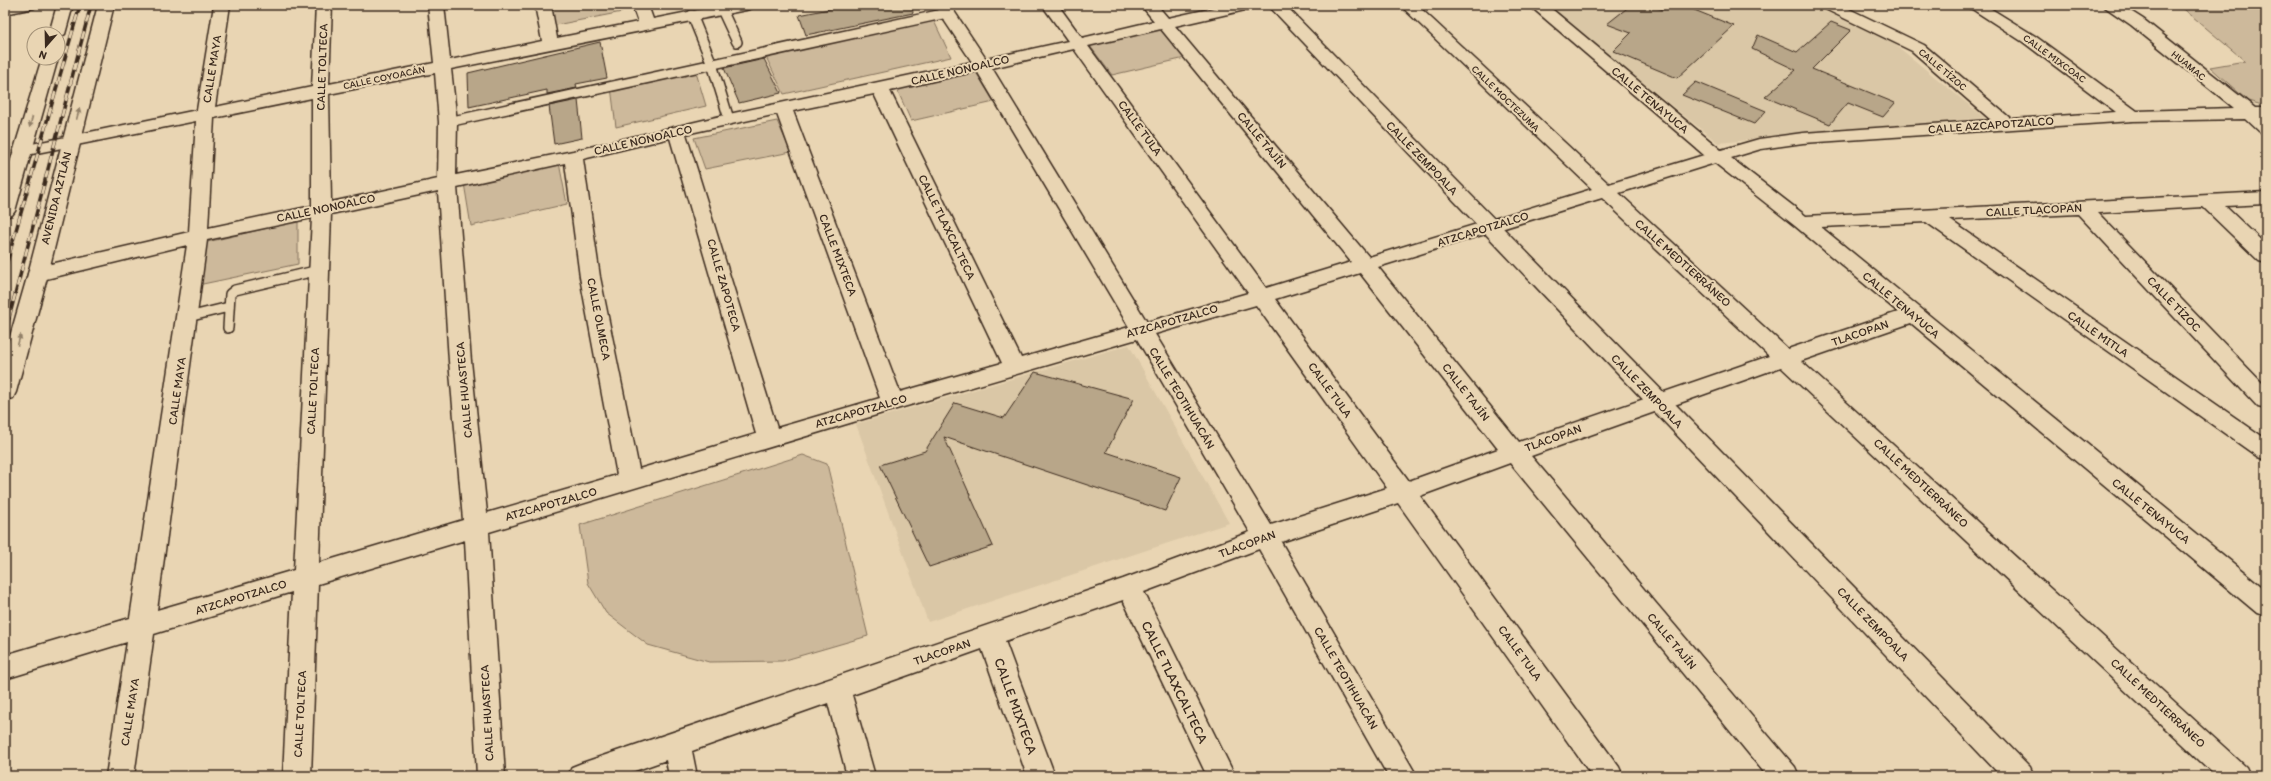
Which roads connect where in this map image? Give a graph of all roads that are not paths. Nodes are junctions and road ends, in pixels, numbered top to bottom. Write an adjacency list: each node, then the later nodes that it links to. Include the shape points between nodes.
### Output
1 (28, 5): 19 (street)
2 (66, 5): 24 (street)
3 (106, 5): 43 (street, AVENIDA AZTLÁN, one-way to 3)
4 (222, 5): 36 (street, CALLE MAYA)
5 (324, 5): 33 (street, CALLE TOLTECA)
6 (436, 5): 29 (street, CALLE HUASTECA)
7 (543, 5): 26 (street)
8 (640, 5): 22 (street)
9 (1050, 5): 27 (street, CALLE TULA)
10 (1149, 5): 23 (street, CALLE TAJÍN)
11 (1248, 5): 23 (street, CALLE NONOALCO)
12 (1276, 5): 56 (street, CALLE ZEMPOALA)
13 (1408, 5): 48 (street, CALLE MOCTEZUMA)
14 (1537, 5): 46 (street, CALLE TENAYUCA)
15 (1829, 5): 40 (street, CALLE TÍZOC, via 1918,48)
16 (1974, 5): 37 (street, CALLE MIXCOAC, via 2029,39)
17 (2110, 5): 35 (street, HUAMAC, via 2137,22)
18 (735, 7): 21 (street, CALLE COYOACÁN); 25 (lane)
19 (5, 9)
20 (944, 9): 28 (lane); 30 (street, CALLE TEOTIHUACÁN)
21 (692, 15): 22 (street, CALLE COYOACÁN); 28 (lane)
22 (647, 25): 26 (street, CALLE COYOACÁN)
23 (1165, 25): 27 (street, CALLE NONOALCO); 59 (street, CALLE TAJÍN)
24 (59, 26)
25 (736, 42)
26 (550, 43): 29 (street, CALLE COYOACÁN)
27 (1078, 44): 30 (street, CALLE NONOALCO); 62 (street, CALLE TULA)
28 (712, 64): 38 (lane); 39 (lane)
29 (441, 65): 33 (street, CALLE COYOACÁN); 39 (street, CALLE HUASTECA)
30 (982, 65): 32 (street, CALLE NONOALCO); 67 (street, CALLE TEOTIHUACÁN)
31 (48, 66): 44 (street, one-way to 44)
32 (880, 88): 34 (street, CALLE NONOALCO); 69 (street, CALLE TLAXCALTECA)
33 (320, 90): 36 (street, CALLE COYOACÁN); 52 (street, CALLE TOLTECA)
34 (784, 109): 38 (street, CALLE NONOALCO); 73 (street, CALLE MIXTECA)
35 (2258, 113): 37 (street, CALLE AZCAPOTZALCO); 41 (street, HUAMAC)
36 (204, 115): 43 (street, CALLE COYOACÁN); 57 (street, CALLE MAYA)
37 (2133, 116): 40 (street, CALLE AZCAPOTZALCO)
38 (729, 119): 42 (street, CALLE NONOALCO)
39 (448, 122): 47 (street, CALLE HUASTECA)
40 (2006, 124): 46 (street, CALLE AZCAPOTZALCO, via 1803,138 1759,144)
41 (2266, 128)
42 (678, 133): 45 (street, CALLE NONOALCO); 74 (street, CALLE ZAPOTECA)
43 (70, 141): 44 (street, CALLE COYOACÁN); 61 (street, AVENIDA AZTLÁN)
44 (22, 151): 53 (street)
45 (573, 156): 47 (street, CALLE NONOALCO); 77 (street, CALLE OLMECA, via 590,278)
46 (1718, 157): 48 (street, ATZCAPOTZALCO); 55 (street, CALLE TENAYUCA)
47 (447, 182): 52 (street, CALLE NONOALCO); 79 (street, CALLE HUASTECA)
48 (1604, 192): 56 (street, ATZCAPOTZALCO); 68 (street, CALLE MEDTIERRÁNEO)
49 (2266, 198): 50 (street, CALLE TLACOPAN)
50 (2209, 202): 51 (street, CALLE TLACOPAN); 58 (street)
51 (2082, 207): 54 (street, CALLE TLACOPAN); 72 (street, CALLE TÍZOC)
52 (322, 209): 57 (street, CALLE NONOALCO); 60 (street, CALLE TOLTECA)
53 (5, 211)
54 (1931, 216): 55 (street, CALLE TLACOPAN); 75 (street, CALLE MITLA)
55 (1802, 222): 64 (street, CALLE TENAYUCA)
56 (1489, 228): 59 (street, ATZCAPOTZALCO); 71 (street, CALLE ZEMPOALA)
57 (198, 236): 61 (street, CALLE NONOALCO); 65 (street, CALLE MAYA)
58 (2266, 256)
59 (1365, 265): 62 (street, ATZCAPOTZALCO); 76 (street, CALLE TAJÍN)
60 (319, 270): 63 (lane, via 235,290 230,294); 81 (street, CALLE TOLTECA)
61 (38, 274): 70 (street, AVENIDA AZTLÁN, one-way to 61)
62 (1262, 296): 67 (street, ATZCAPOTZALCO); 78 (street, CALLE TULA)
63 (229, 307): 65 (lane); 66 (lane)
64 (1913, 315): 68 (street, TLACOPAN); 83 (street, CALLE TENAYUCA)
65 (188, 317): 84 (street, CALLE MAYA)
66 (228, 328)
67 (1141, 329): 69 (street, ATZCAPOTZALCO); 80 (street, CALLE TEOTIHUACÁN)
68 (1786, 358): 71 (street, TLACOPAN); 101 (street, CALLE MEDTIERRÁNEO)
69 (1014, 366): 73 (street, ATZCAPOTZALCO)
70 (5, 392)
71 (1657, 401): 76 (street, TLACOPAN); 100 (street, CALLE ZEMPOALA)
72 (2266, 401)
73 (893, 402): 74 (street, ATZCAPOTZALCO)
74 (769, 438): 77 (street, ATZCAPOTZALCO)
75 (2266, 451)
76 (1514, 452): 78 (street, TLACOPAN); 99 (street, CALLE TAJÍN)
77 (630, 481): 79 (street, ATZCAPOTZALCO)
78 (1404, 492): 80 (street, TLACOPAN); 98 (street, CALLE TULA)
79 (476, 526): 81 (street, ATZCAPOTZALCO); 91 (street, CALLE HUASTECA)
80 (1265, 537): 82 (street, TLACOPAN); 97 (street, CALLE TEOTIHUACÁN)
81 (304, 578): 84 (street, ATZCAPOTZALCO); 90 (street, CALLE TOLTECA, via 305,629)
82 (1129, 588): 85 (street, TLACOPAN); 96 (street, CALLE TLAXCALTECA)
83 (2266, 606)
84 (143, 627): 86 (street, ATZCAPOTZALCO); 89 (street, CALLE MAYA)
85 (990, 635): 87 (street, TLACOPAN); 95 (street, CALLE MIXTECA)
86 (5, 667)
87 (836, 688): 88 (street, TLACOPAN); 94 (street)
88 (677, 744): 92 (street, TLACOPAN); 93 (street)
89 (120, 776)
90 (297, 776)
91 (491, 776)
92 (582, 776)
93 (683, 776)
94 (861, 776)
95 (1041, 776)
96 (1221, 776)
97 (1403, 776)
98 (1609, 776)
99 (1785, 776)
100 (2020, 776)
101 (2236, 776)

